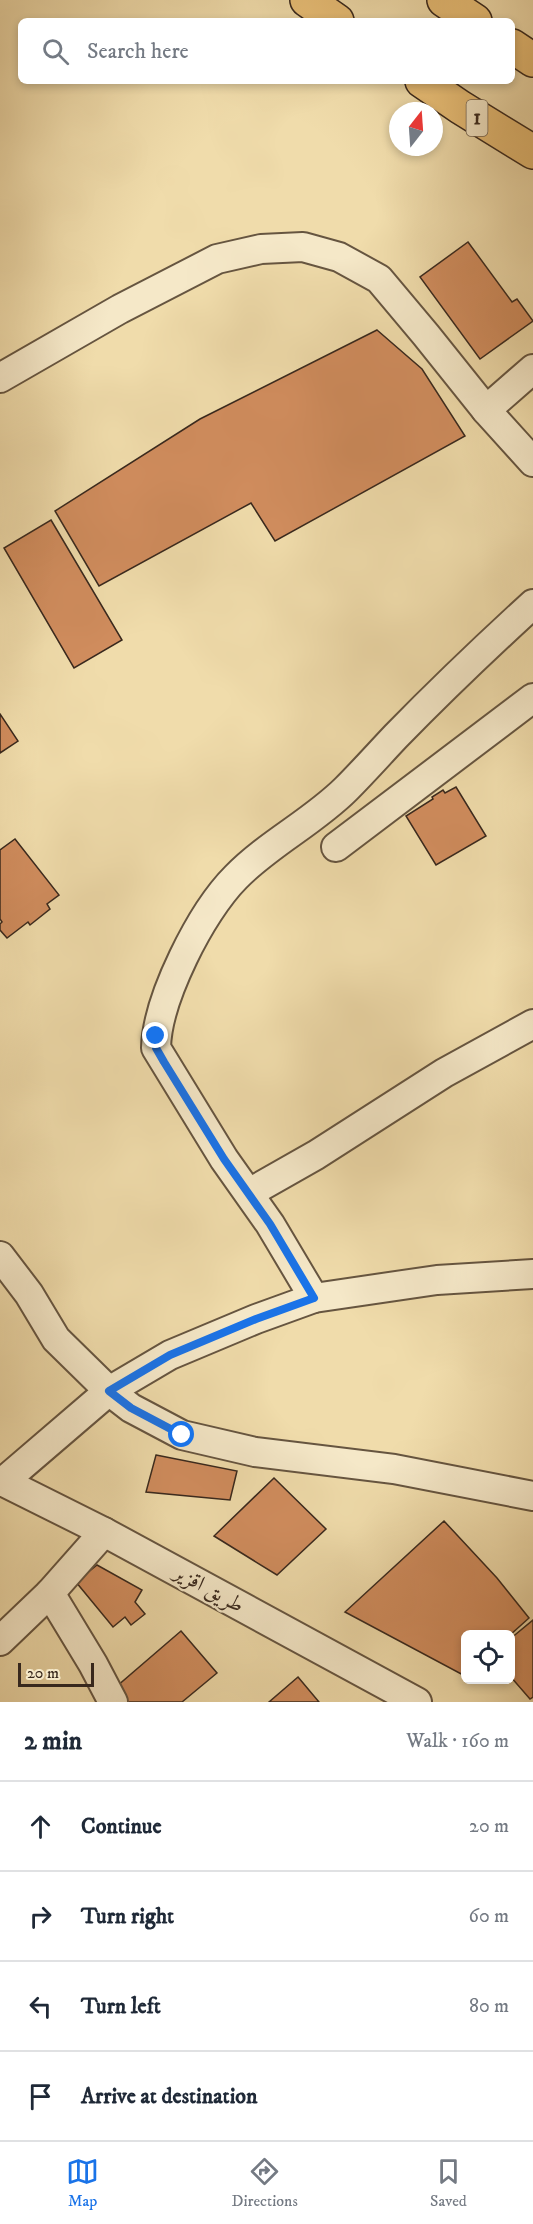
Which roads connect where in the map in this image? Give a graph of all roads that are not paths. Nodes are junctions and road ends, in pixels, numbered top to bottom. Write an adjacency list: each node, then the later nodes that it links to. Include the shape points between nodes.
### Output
1 (307, 0): 3 (highway)
2 (444, 0): 4 (highway)
3 (333, 18)
4 (471, 18)
5 (515, 48): 6 (highway)
6 (533, 60)
7 (426, 84): 8 (highway, 1)
8 (533, 152)
9 (533, 369): 11 (street)
10 (0, 378): 11 (street, via 217,259 261,249 303,247 339,257 379,279)
11 (486, 410): 12 (street)
12 (533, 462)
13 (533, 604): 17 (street, via 461,671 344,791 236,877 214,904 187,950 165,1003 156,1048)
14 (533, 698): 15 (street)
15 (336, 847)
16 (533, 1024): 17 (street, via 444,1073)
17 (249, 1193): 20 (street)
18 (0, 1256): 21 (street, via 56,1339)
19 (533, 1274): 20 (street, via 437,1280)
20 (314, 1298): 21 (street, via 170,1355)
21 (109, 1391): 22 (street); 23 (street, via 131,1408 182,1435 255,1452 394,1469)
22 (1, 1481): 24 (street, طريق اقزير)
23 (533, 1496)
24 (104, 1532): 25 (street); 28 (street, طريق اقزير)
25 (50, 1593): 26 (street); 27 (street)
26 (0, 1641)
27 (113, 1702)
28 (417, 1702)

